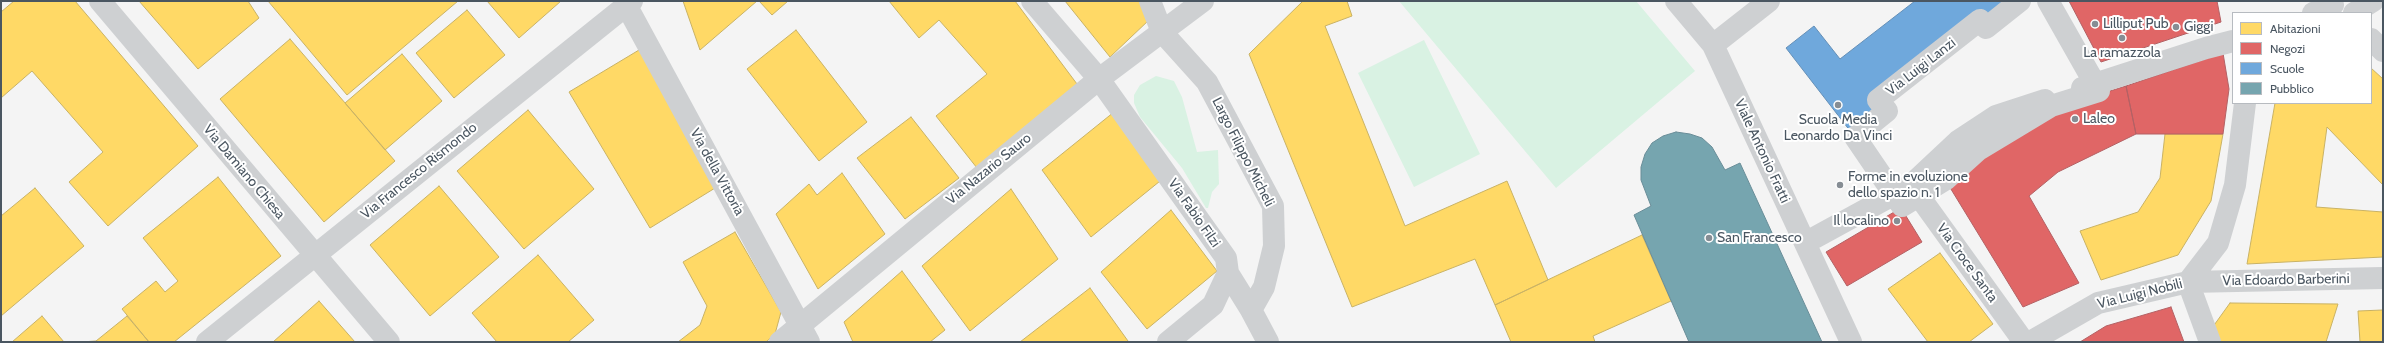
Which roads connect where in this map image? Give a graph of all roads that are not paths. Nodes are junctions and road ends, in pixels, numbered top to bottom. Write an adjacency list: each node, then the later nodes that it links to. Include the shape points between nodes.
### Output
1 (100, 1): 22 (street, Via Damiano Chiesa)
2 (1032, 1): 17 (street, Via Fabio Filzi)
3 (1150, 1): 12 (street)
4 (1203, 1): 12 (street, Via Nazario Sauro)
5 (1676, 1): 15 (street, Viale Antonio Fratti)
6 (1769, 1): 15 (street)
7 (2020, 1): 20 (street, Via Luigi Lanzi, via 1986,28 1980,20 1878,100 1887,111 1855,137)
8 (2048, 1): 18 (street)
9 (2373, 1): 11 (street)
10 (628, 3): 22 (street, Via Francesco Rismondo); 27 (street, Via della Vittoria)
11 (2356, 12)
12 (1162, 32): 17 (street, Via Nazario Sauro); 26 (street, Largo Filippo Micheli, via 1207,82 1273,206 1274,246 1264,287)
13 (2372, 40): 16 (street)
14 (2232, 41): 18 (street)
15 (1713, 45): 21 (street, Viale Antonio Fratti)
16 (2383, 51)
17 (1099, 79): 23 (street, Via Fabio Filzi, via 1226,258); 27 (street, Via Nazario Sauro)
18 (2094, 84): 20 (street, via 1996,116 1958,140)
19 (2246, 104): 25 (street, Via Luigi Nobili, via 2235,185 2218,243)
20 (1908, 191): 21 (street); 34 (street, Via Croce Santa)
21 (1805, 244): 33 (street, Viale Antonio Fratti)
22 (314, 255): 28 (street, Via Francesco Rismondo); 29 (street, Via Damiano Chiesa)
23 (1228, 273): 26 (street); 31 (street, via 1213,305)
24 (2383, 278): 25 (street, Via Edoardo Barberini)
25 (2188, 282): 35 (street, Via Luigi Nobili, via 2098,303); 36 (street)
26 (1251, 310): 32 (street)
27 (805, 333): 30 (street, Via Nazario Sauro)
28 (207, 342)
29 (389, 342)
30 (780, 342)
31 (1168, 342)
32 (1268, 342)
33 (1851, 342)
34 (2024, 342)
35 (2030, 342)
36 (2210, 342)

